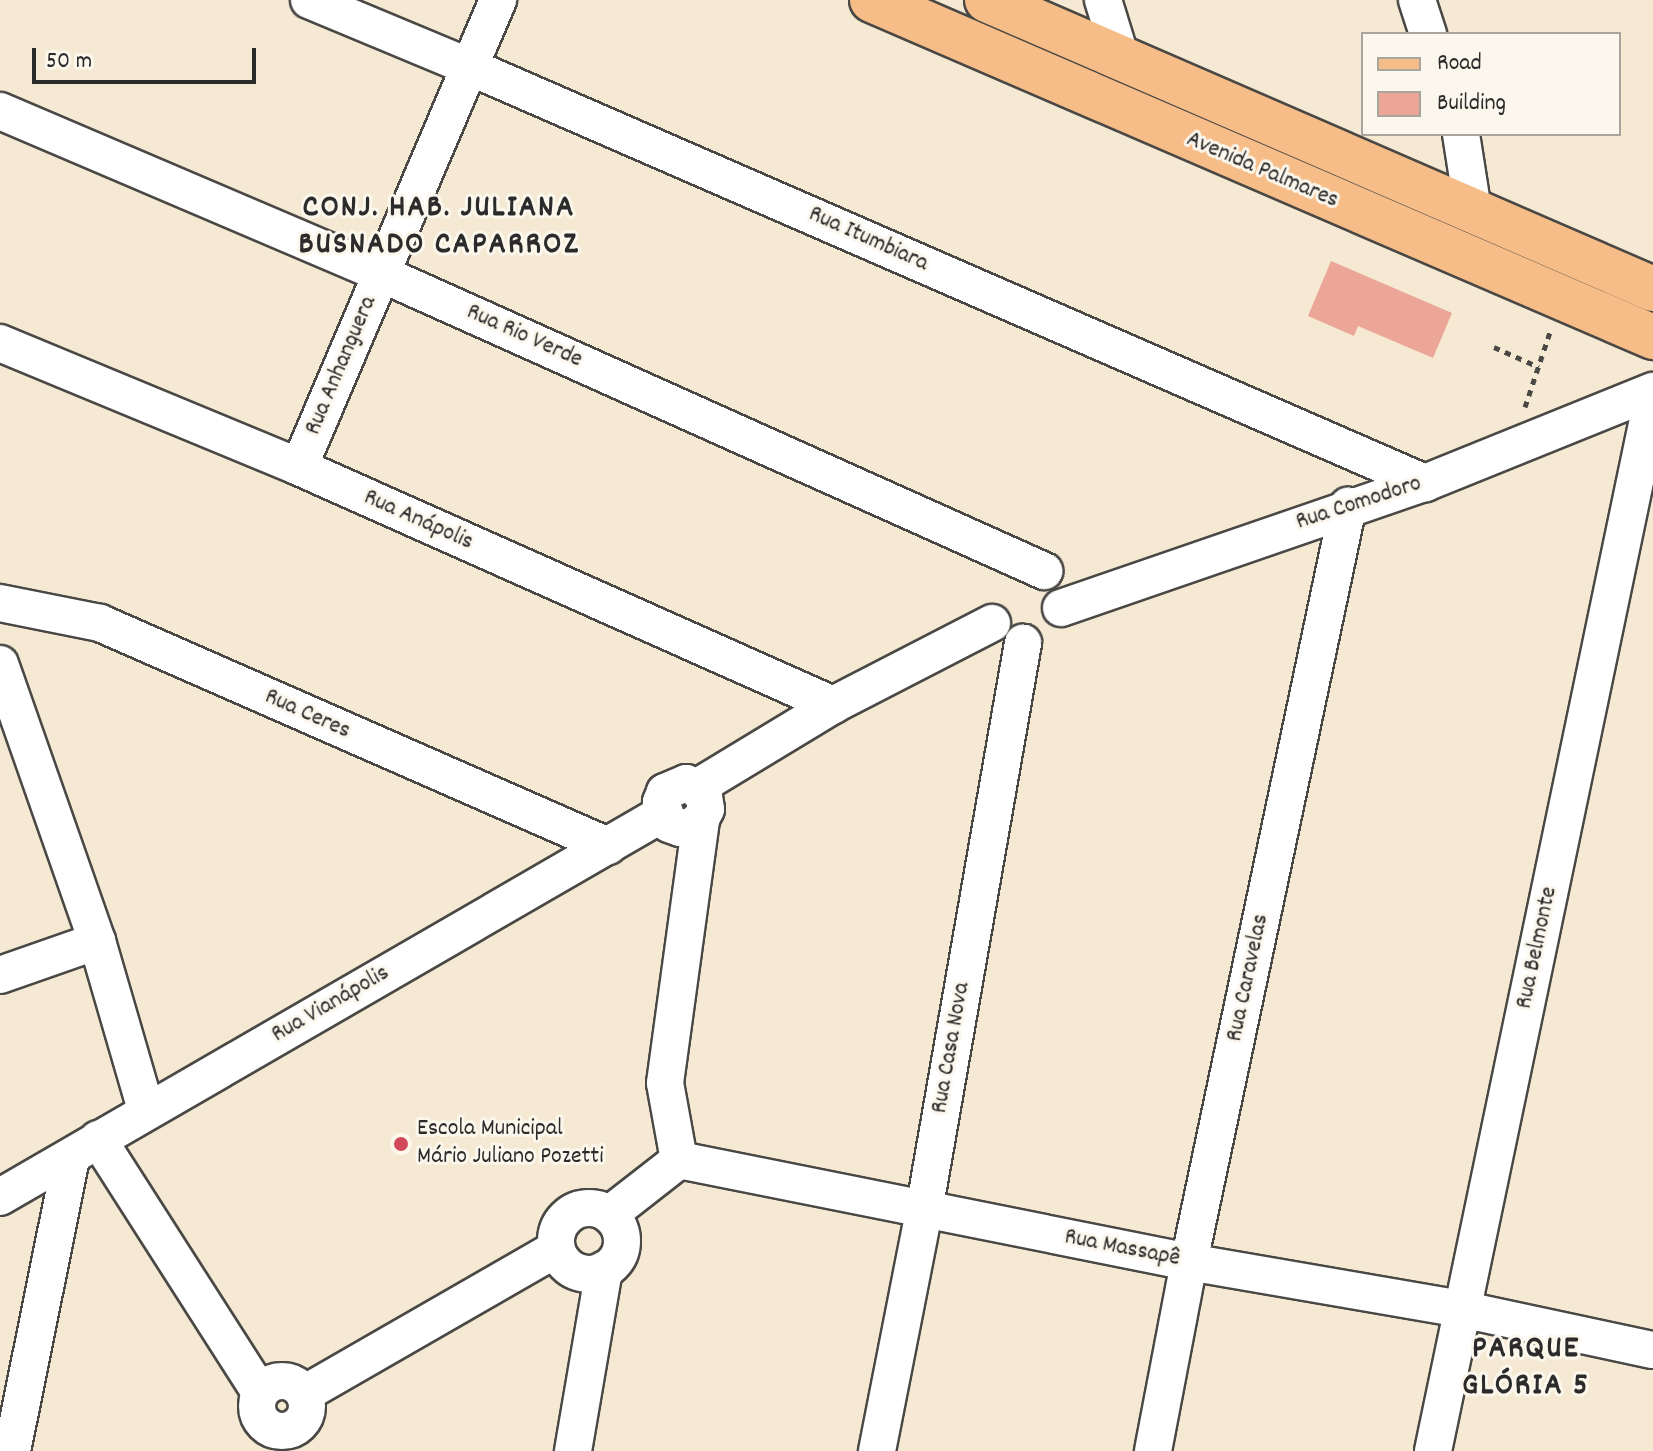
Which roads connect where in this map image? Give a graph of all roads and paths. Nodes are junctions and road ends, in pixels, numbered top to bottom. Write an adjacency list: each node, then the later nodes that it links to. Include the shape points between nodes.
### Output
1 (309, 0): 9 (street, Rua Itumbiara)
2 (498, 0): 9 (street, Rua Anhanguera)
3 (872, 0): 10 (main road, Avenida Palmares)
4 (987, 0): 8 (main road, Avenida Palmares)
5 (1103, 0): 8 (street)
6 (1417, 0): 7 (street)
7 (1427, 32)
8 (1121, 58): 10 (main road); 13 (main road, Avenida Palmares)
9 (470, 67): 14 (street, Rua Anhanguera); 25 (street, Rua Itumbiara)
10 (1110, 106): 17 (main road, Avenida Palmares)
11 (0, 111): 14 (street, Rua Rio Verde)
12 (1461, 136): 13 (street)
13 (1473, 211): 15 (main road, Avenida Palmares)
14 (382, 274): 24 (street, Rua Anhanguera); 27 (street, Rua Rio Verde)
15 (1653, 289)
16 (1555, 317): 20 (path)
17 (1653, 337)
18 (0, 343): 24 (street, Rua Anápolis)
19 (1494, 347): 20 (path)
20 (1539, 367): 22 (path)
21 (1653, 393): 23 (street, Rua Belmonte); 25 (street, Rua Comodoro)
22 (1521, 422)
23 (1647, 432): 49 (street, Rua Belmonte)
24 (299, 467): 33 (street, Rua Anápolis)
25 (1425, 483): 26 (street, Rua Comodoro)
26 (1348, 506): 29 (street, Rua Comodoro); 47 (street, Rua Caravelas)
27 (1044, 571): 29 (street, via 1060,587); 30 (street, via 1018,570 990,610)
28 (0, 603): 36 (street, Rua Ceres, via 100,623)
29 (1061, 608): 31 (street, via 1035,639)
30 (992, 623): 31 (street, via 1005,640); 33 (street)
31 (1023, 643): 43 (street, Rua Casa Nova)
32 (0, 664): 34 (street)
33 (833, 705): 35 (street)
34 (12, 739): 37 (street)
35 (699, 803): 36 (street, Rua Vianápolis, via 686,783 665,792 662,814); 41 (street, via 665,1083)
36 (608, 846): 39 (street, Rua Vianápolis)
37 (97, 941): 38 (street); 39 (street)
38 (0, 975)
39 (146, 1110): 40 (street, Rua Vianápolis)
40 (84, 1149): 42 (street, Rua Vianápolis); 45 (street); 51 (street)
41 (679, 1160): 43 (street, Rua Massapê); 44 (street)
42 (0, 1197): 45 (street, via 21,1193 32,1199)
43 (924, 1211): 47 (street, Rua Massapê); 56 (street, Rua Casa Nova)
44 (610, 1214): 46 (street, via 594,1207 564,1217 556,1232); 48 (street, via 621,1229 622,1247 614,1264)
45 (53, 1246): 54 (street)
46 (556, 1249): 48 (street, via 564,1263 580,1273); 52 (street)
47 (1189, 1262): 49 (street, Rua Massapê); 57 (street, Rua Caravelas)
48 (604, 1270): 55 (street)
49 (1461, 1309): 50 (street, Rua Massapê); 58 (street, Rua Belmonte)
50 (1653, 1350)
51 (260, 1392): 52 (street, via 283,1380); 53 (street, via 260,1419)
52 (304, 1394): 53 (street, via 303,1419)
53 (284, 1440)
54 (12, 1451)
55 (573, 1451)
56 (877, 1451)
57 (1153, 1451)
58 (1433, 1451)

